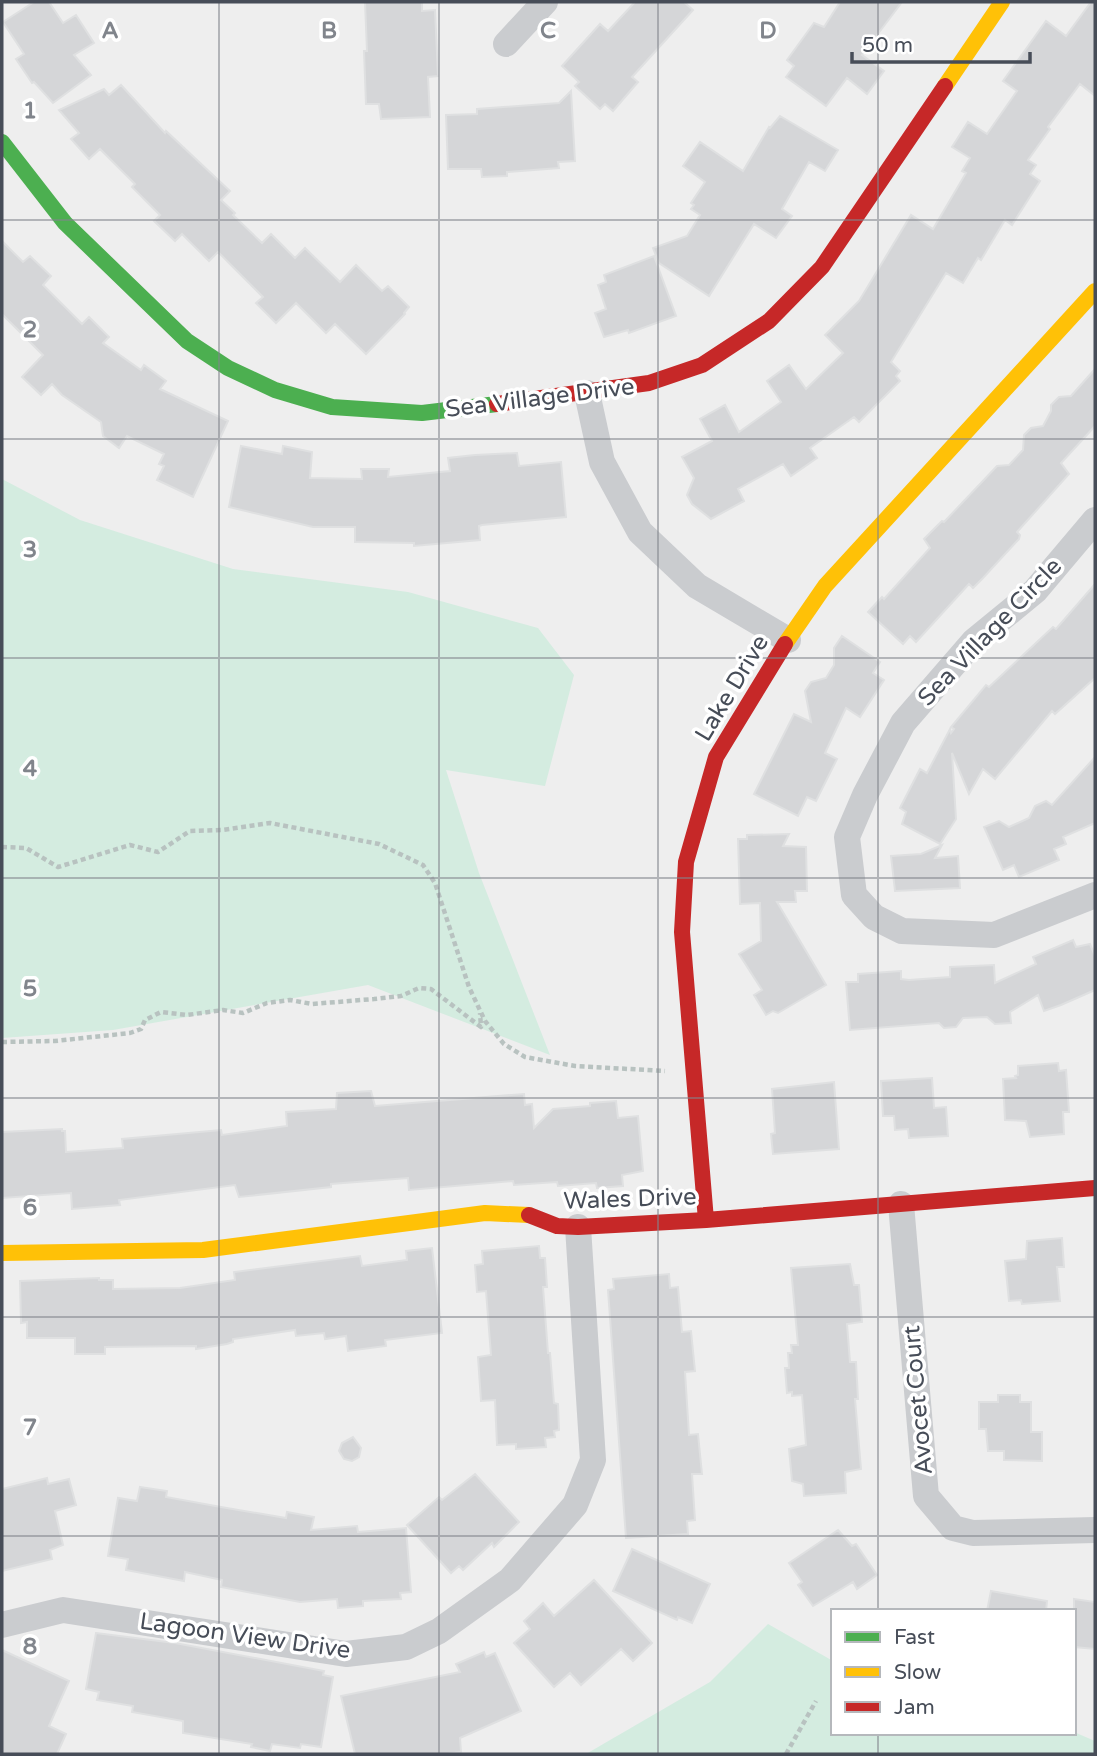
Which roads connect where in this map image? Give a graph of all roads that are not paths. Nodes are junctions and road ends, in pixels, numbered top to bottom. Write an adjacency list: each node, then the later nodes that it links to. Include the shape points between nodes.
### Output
1 (545, 2): 3 (street)
2 (1002, 2): 6 (street, Sea Village Drive, via 822,267 769,321 702,365 649,383)
3 (506, 44)
4 (2, 142): 6 (street, Sea Village Drive, via 65,223 187,341 228,368 275,390 332,407 422,413)
5 (1095, 291): 8 (street, Lake Drive, via 825,586)
6 (587, 393): 8 (street, via 602,462 640,533 697,586)
7 (1095, 520): 9 (street, Sea Village Circle, via 1035,591 974,642 903,723 847,837 854,895 874,917 902,931 994,935)
8 (788, 640): 12 (street, Lake Drive, via 716,757 686,862 682,932)
9 (1095, 895)
10 (1095, 1188): 11 (street, Wales Drive)
11 (901, 1204): 12 (street, Wales Drive); 15 (street, Avocet Court, via 926,1496 953,1528 973,1533)
12 (706, 1220): 13 (street, Wales Drive)
13 (578, 1227): 14 (street, Wales Drive, via 557,1226 533,1215 485,1213 203,1250); 16 (street, Lagoon View Drive, via 593,1460 575,1505 510,1580 439,1631 406,1647 346,1654 63,1610)
14 (2, 1253)
15 (1095, 1530)
16 (2, 1625)

